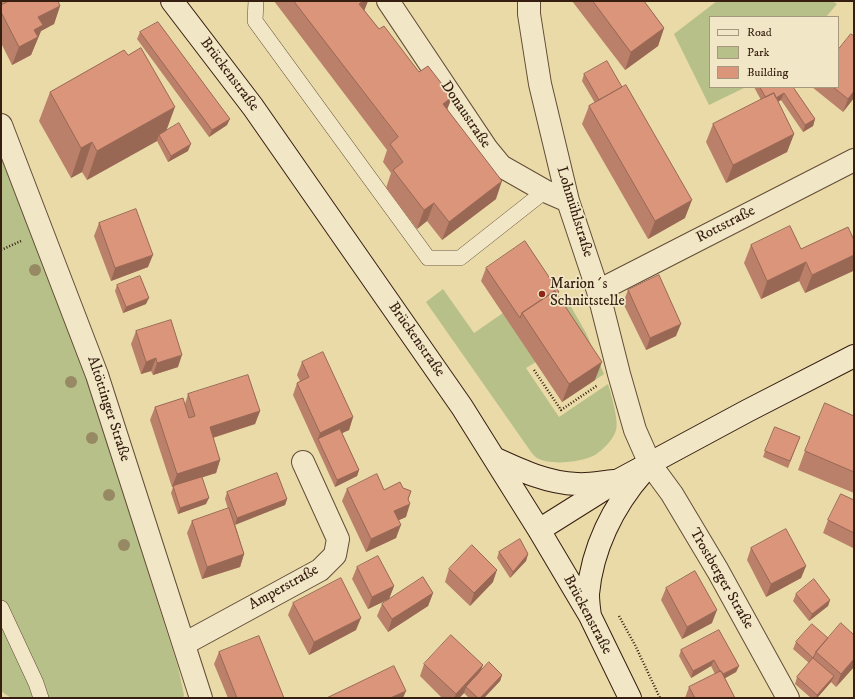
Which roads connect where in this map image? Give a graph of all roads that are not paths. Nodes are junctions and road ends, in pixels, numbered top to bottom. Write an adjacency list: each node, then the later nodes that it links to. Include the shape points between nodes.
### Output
1 (172, 1): 11 (street, Brückenstraße, via 253,107)
2 (256, 1): 7 (lane, via 255,21 428,258 460,258)
3 (529, 1): 8 (street, Lohmühlstraße, via 540,84)
4 (390, 2): 7 (street, Donaustraße, via 487,149 501,166)
5 (1, 125): 18 (street, Altöttinger Straße, via 97,375)
6 (854, 160): 9 (street, Rottstraße)
7 (545, 191): 8 (street, Donaustraße)
8 (568, 201): 9 (street, Lohmühlstraße)
9 (598, 291): 13 (street, Lohmühlstraße, via 619,374 636,430)
10 (854, 356): 13 (street)
11 (496, 459): 14 (street, via 547,480 578,484); 15 (street, Brückenstraße)
12 (303, 462): 18 (street, Amperstraße, via 338,538 335,555 320,570)
13 (650, 464): 14 (street); 17 (street, via 625,494 605,531 593,567 588,595); 22 (street, Trostberger Straße, via 672,494 718,571)
14 (617, 481): 15 (street)
15 (539, 530): 17 (street, Brückenstraße)
16 (1, 608): 19 (lane)
17 (590, 616): 21 (street, Brückenstraße)
18 (184, 644): 20 (street, Altöttinger Straße)
19 (41, 698)
20 (201, 698)
21 (630, 698)
22 (788, 698)

